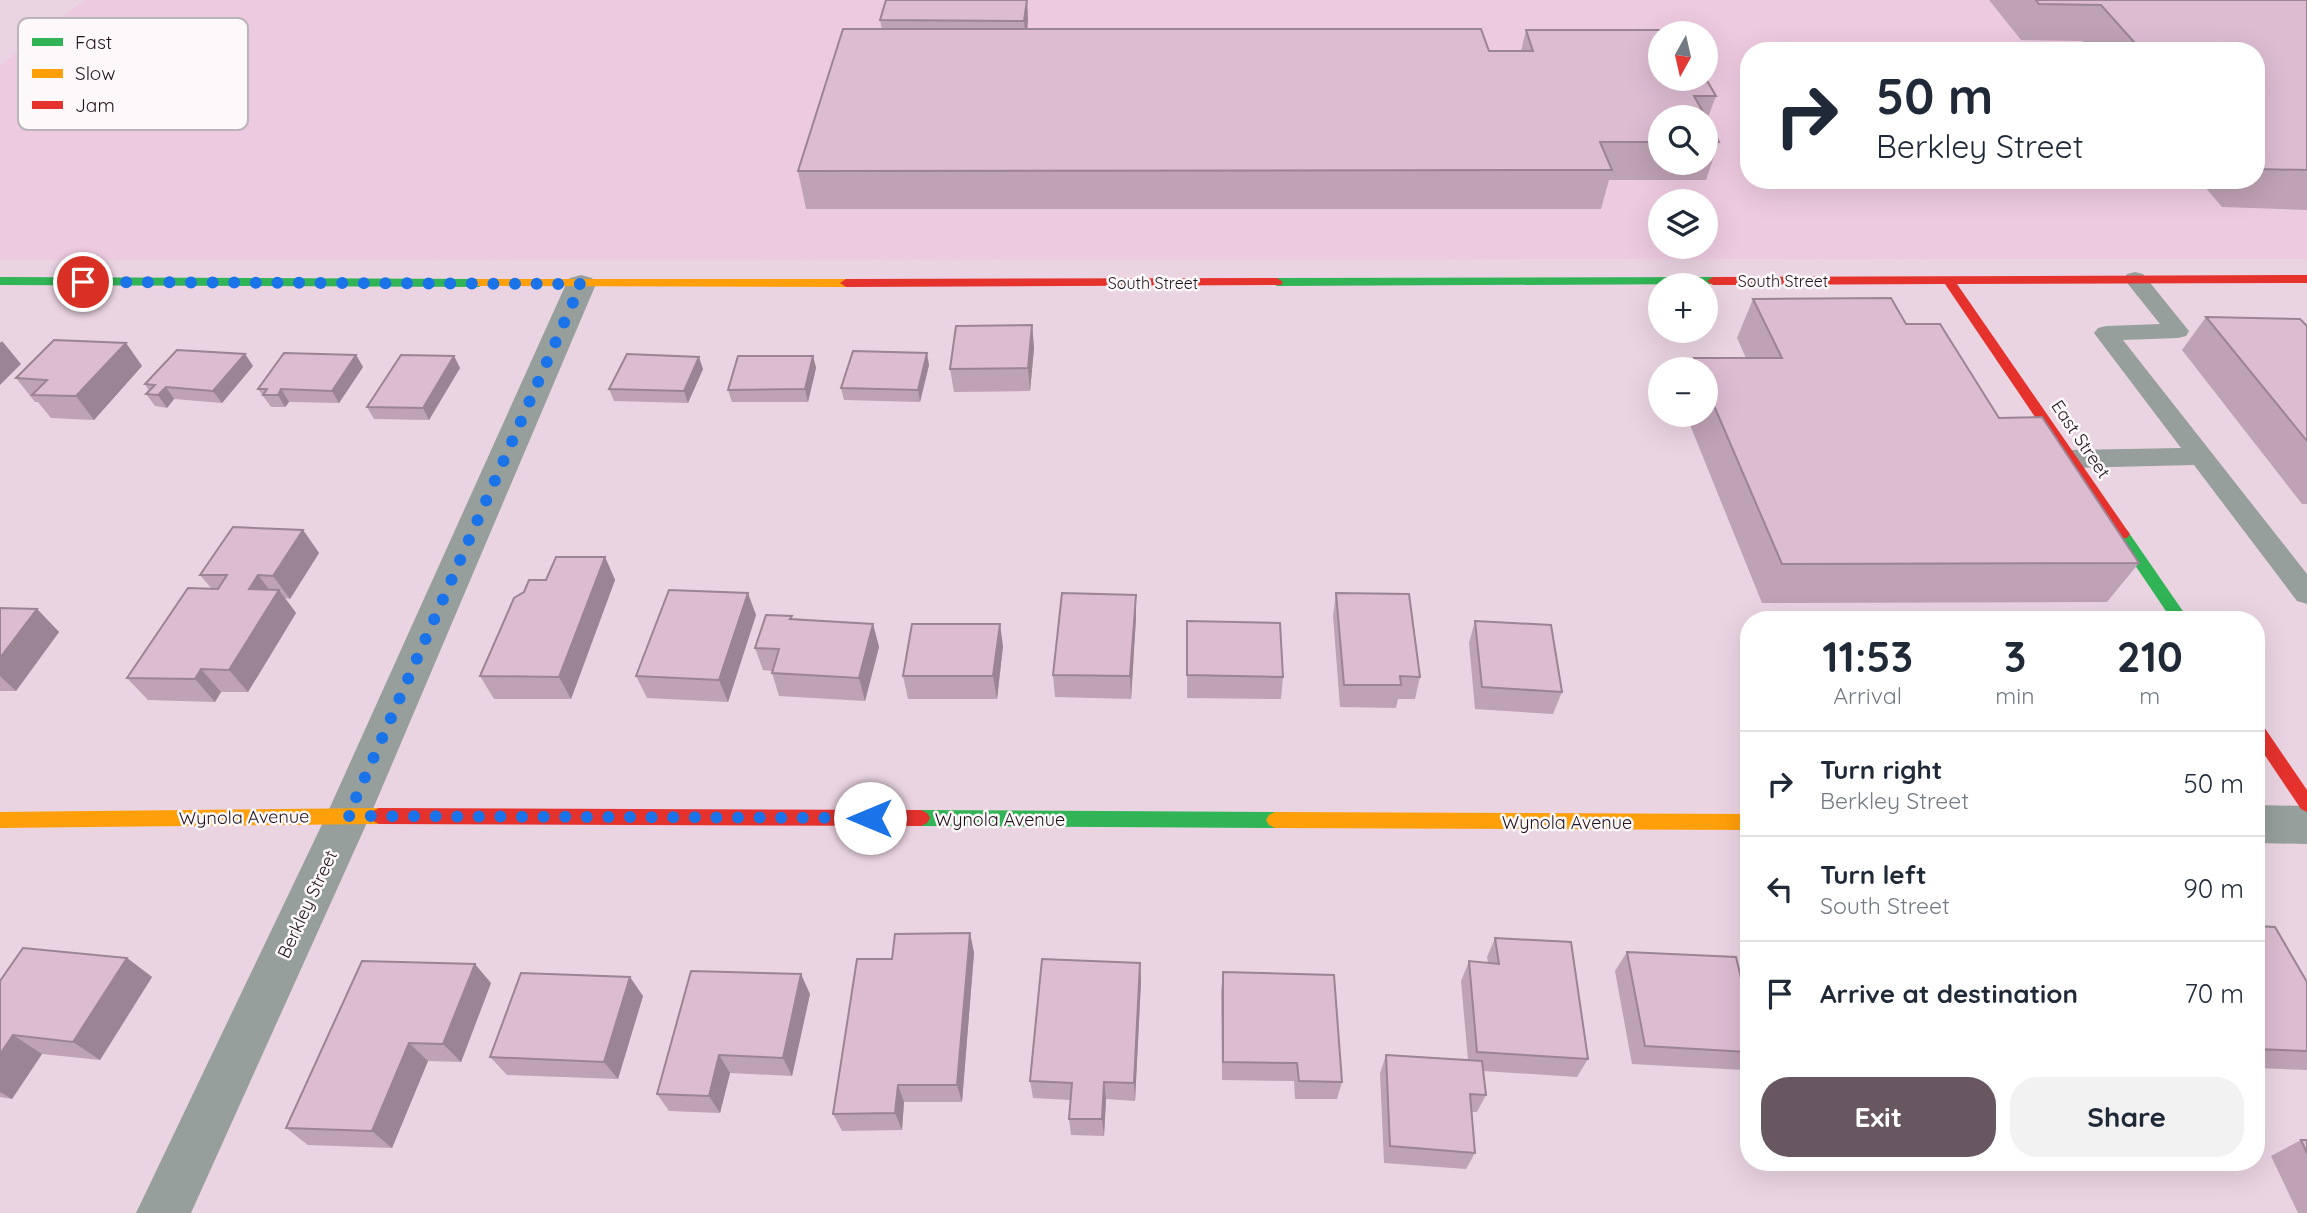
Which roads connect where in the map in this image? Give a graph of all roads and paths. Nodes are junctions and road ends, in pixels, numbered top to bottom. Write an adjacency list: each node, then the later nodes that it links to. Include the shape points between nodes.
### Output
1 (2135, 279): 2 (main road, South Street); 4 (main road, South Street); 6 (lane, via 2178,331 2106,333)
2 (2307, 279)
3 (0, 281): 5 (main road, South Street)
4 (1949, 281): 5 (main road, South Street); 7 (main road, East Street)
5 (581, 284): 13 (street, Berkley Street)
6 (2200, 456): 7 (lane); 8 (lane)
7 (2071, 459): 10 (main road, East Street)
8 (2294, 559): 9 (lane)
9 (2307, 594)
10 (2175, 611)
11 (2265, 742): 12 (main road)
12 (2307, 804)
13 (348, 816): 14 (main road, Wynola Avenue); 15 (main road, Wynola Avenue); 18 (street, Berkley Street)
14 (0, 820)
15 (1740, 822)
16 (2265, 824): 17 (street)
17 (2307, 825)
18 (163, 1213)

